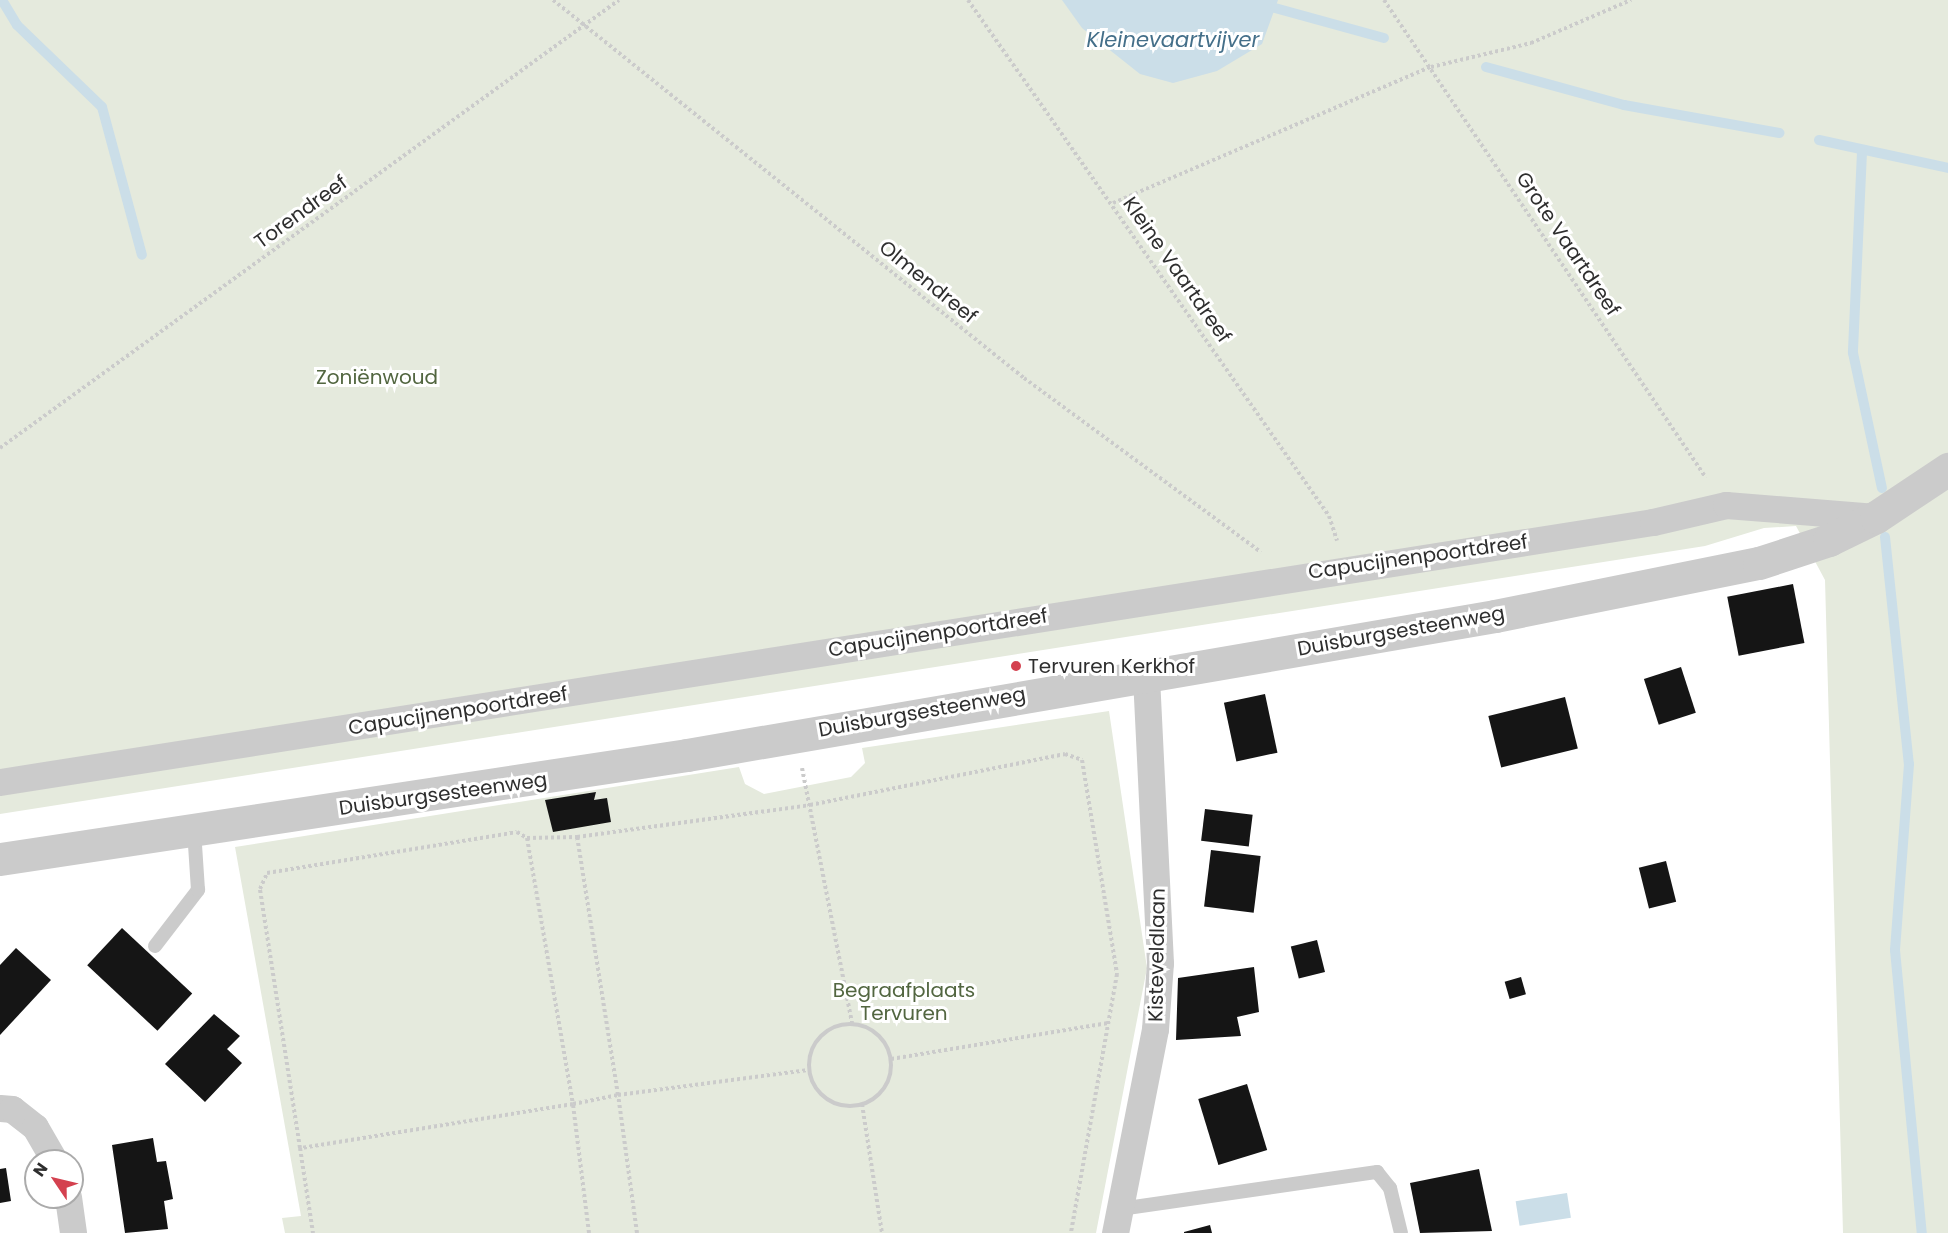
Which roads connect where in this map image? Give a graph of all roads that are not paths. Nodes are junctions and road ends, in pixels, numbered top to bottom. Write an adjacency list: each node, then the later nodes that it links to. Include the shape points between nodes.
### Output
1 (1940, 476): 2 (street, Duisburgsesteenweg)
2 (1876, 517): 3 (street, Duisburgsesteenweg, via 1829,540 1759,563 1495,616); 4 (street, Capucijnenpoortdreef, via 1833,509 1726,506 1653,522 1293,575)
3 (1146, 674): 5 (street, Duisburgsesteenweg, via 794,735); 11 (street, Kisteveldlaan, via 1161,963 1155,1029)
4 (0, 782)
5 (194, 830): 6 (street, Duisburgsesteenweg); 7 (lane, via 198,890)
6 (0, 859)
7 (155, 946)
8 (0, 1108): 9 (street, via 12,1110 35,1127)
9 (48, 1149)
10 (70, 1209): 12 (street)
11 (1118, 1221): 13 (lane, via 1377,1172 1390,1188)
12 (73, 1233)
13 (1401, 1233)

